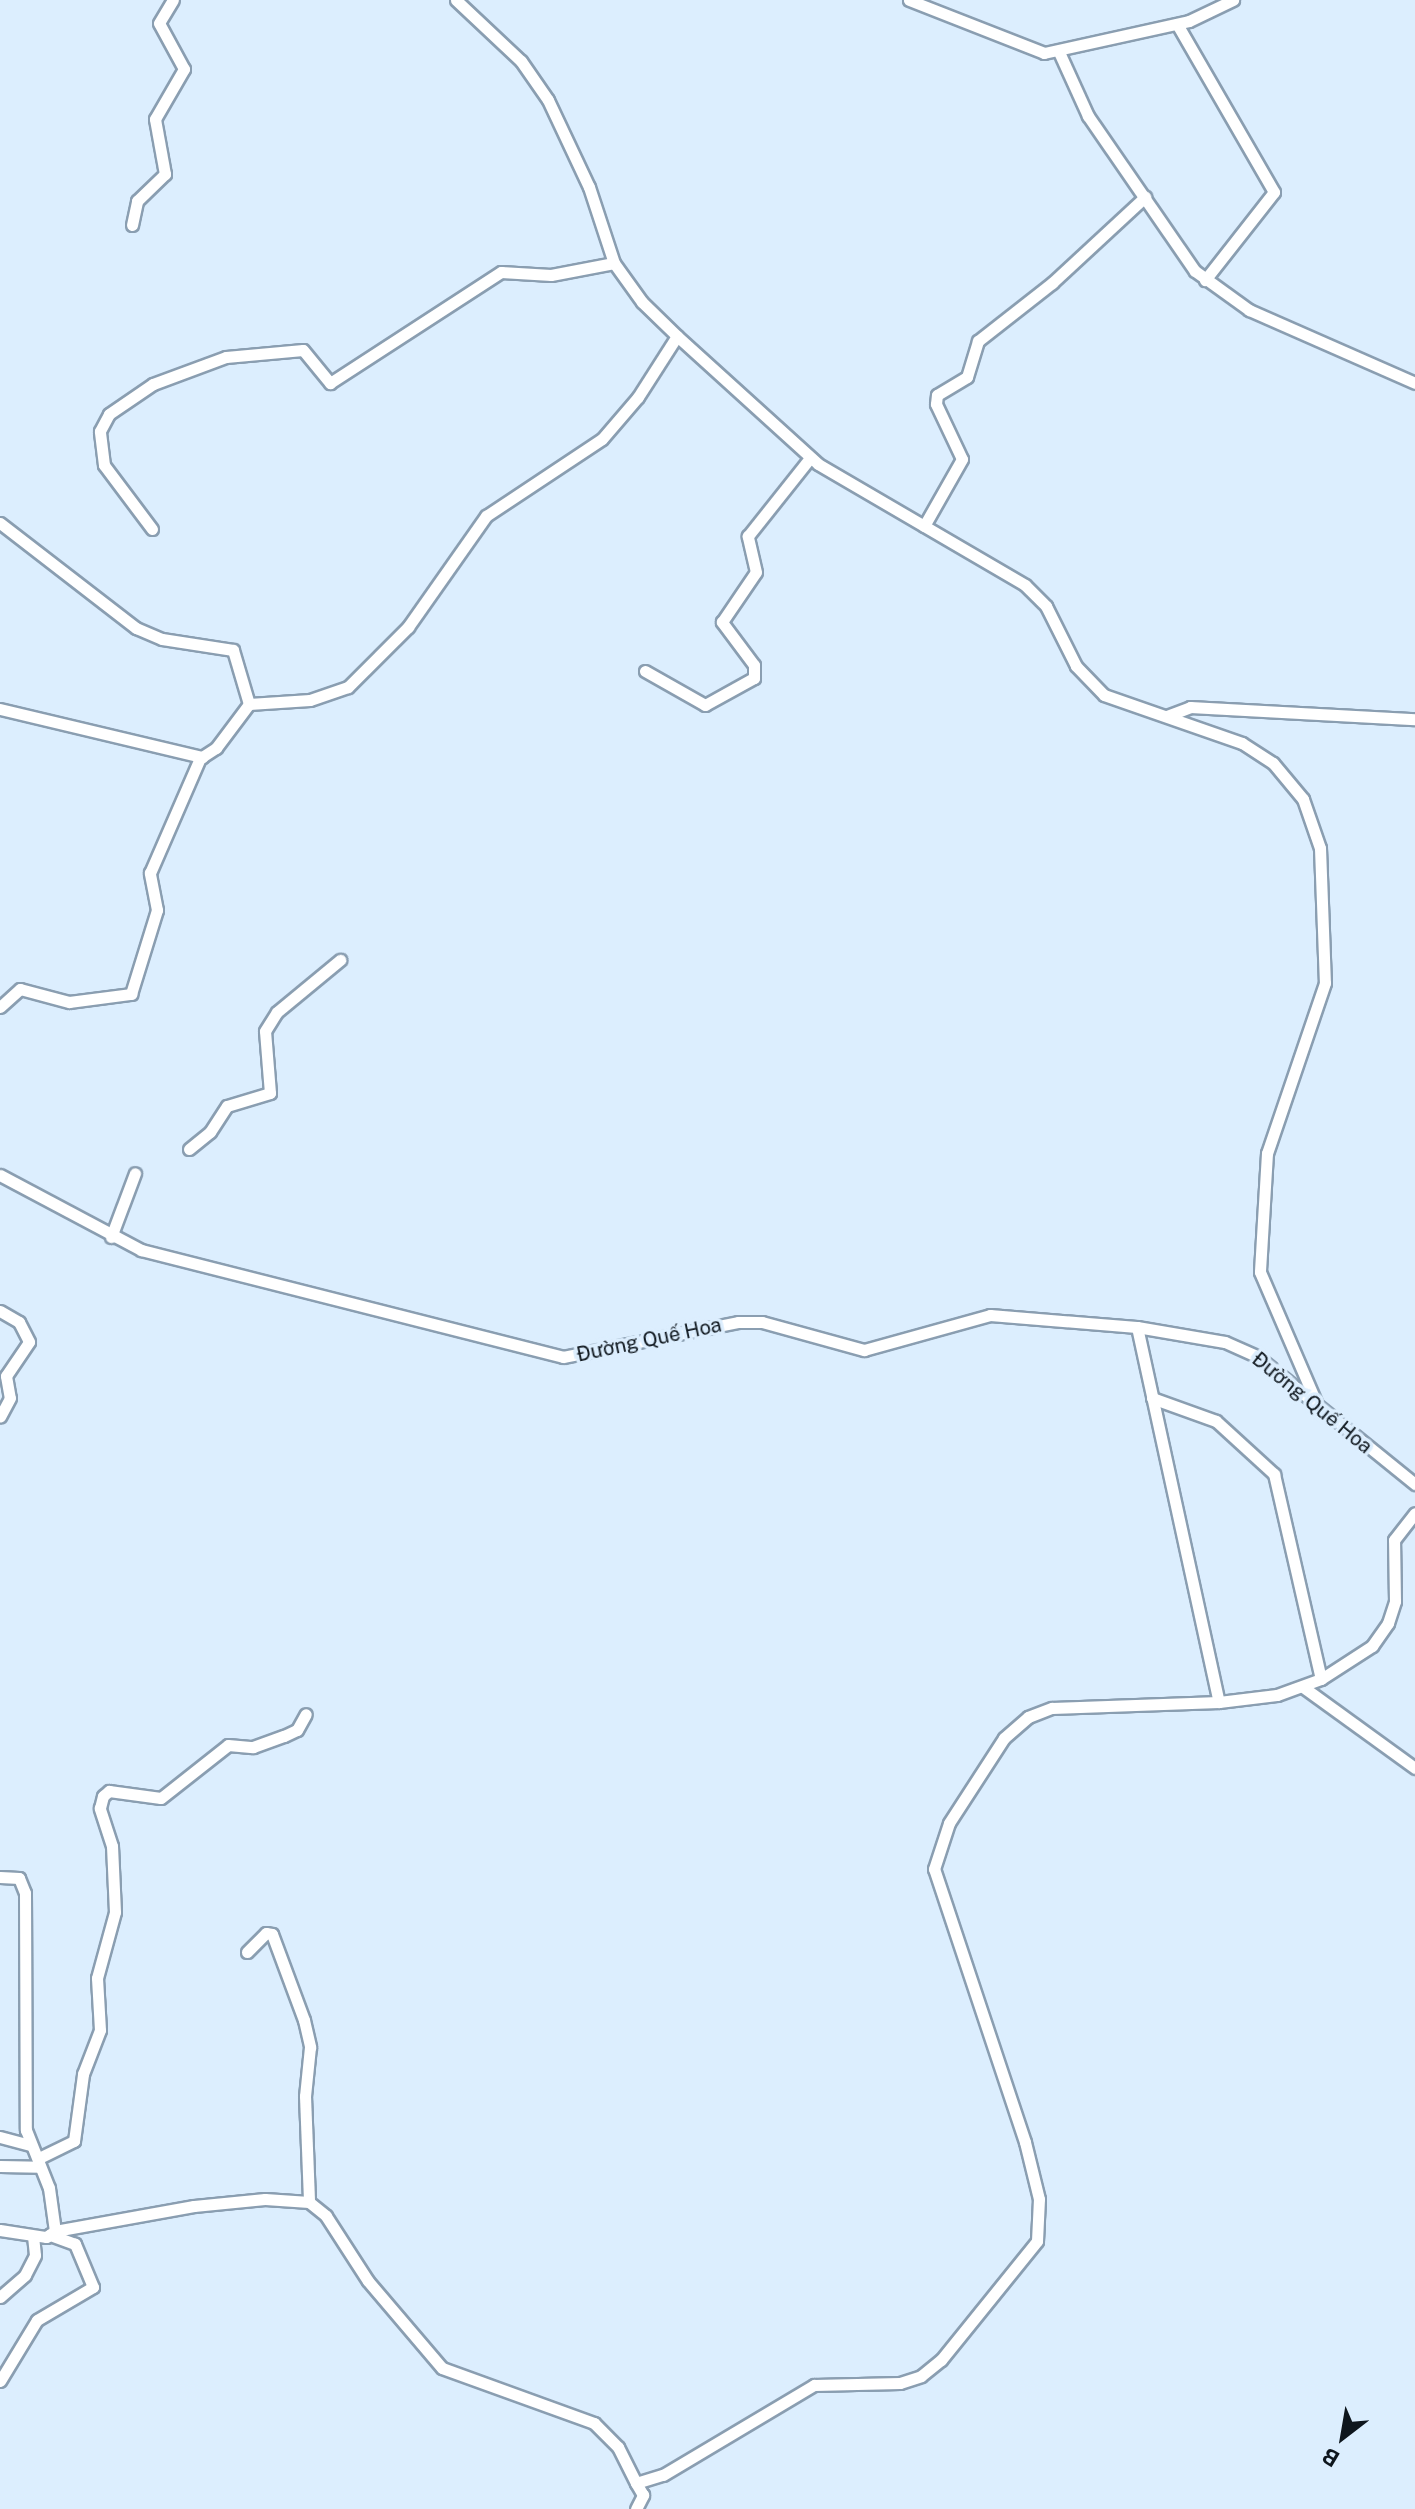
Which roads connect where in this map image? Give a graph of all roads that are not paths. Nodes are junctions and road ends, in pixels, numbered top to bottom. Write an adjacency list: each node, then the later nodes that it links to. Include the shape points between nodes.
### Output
1 (173, 0): 8 (street, via 159,23 184,69 155,119 165,174 137,201)
2 (456, 0): 9 (street, via 521,61 548,100 589,187)
3 (909, 0): 6 (street, via 1027,50)
4 (1228, 1): 5 (street)
5 (1177, 24): 6 (street, via 1106,36); 10 (street, via 1274,192)
6 (1059, 52): 7 (street, via 1088,116)
7 (1145, 197): 10 (street, via 1183,259); 15 (street, via 1052,283 978,341 967,377 937,395 936,404 962,459)
8 (132, 225)
9 (614, 263): 11 (street, via 642,302); 16 (street, via 551,275 501,272 330,383 303,350 226,357 153,384 109,414 100,431 104,465)
10 (1205, 280): 12 (street, via 1249,310)
11 (677, 336): 13 (street); 18 (street, via 638,397 602,439 486,516 421,611 360,679 310,700)
12 (1415, 383)
13 (810, 458): 15 (street); 17 (street, via 748,536 756,572 722,622 754,665 754,678 705,705)
14 (0, 523): 18 (street, via 136,628 162,639 233,650)
15 (924, 526): 20 (street, via 1037,595 1076,666 1104,695)
16 (152, 529)
17 (645, 671)
18 (249, 704): 22 (street, via 210,756)
19 (0, 709): 22 (street, via 108,731)
20 (1167, 716): 21 (street, via 1190,707); 32 (street, via 1242,743 1273,763 1303,799 1320,848 1325,983 1267,1153 1260,1272)
21 (1415, 719)
22 (200, 758): 24 (street, via 150,873 157,910 131,994 69,1002 20,989)
23 (340, 960): 25 (street, via 277,1012 265,1031 270,1093 227,1106 210,1132)
24 (0, 1007)
25 (189, 1149)
26 (135, 1173): 28 (street)
27 (0, 1175): 28 (street, Đường Quế Hoa)
28 (111, 1237): 30 (street, Đường Quế Hoa, via 182,1262 563,1357 738,1322 762,1322 864,1350 990,1315)
29 (0, 1311): 33 (street, via 19,1322 29,1347 6,1376 10,1398)
30 (1137, 1327): 31 (street); 32 (street, Đường Quế Hoa, via 1242,1348)
31 (1152, 1398): 36 (street, via 1216,1421 1274,1474); 38 (street)
32 (1319, 1409): 34 (street, Đường Quế Hoa)
33 (0, 1417)
34 (1415, 1484)
35 (1415, 1513): 36 (street, via 1394,1540 1395,1601 1388,1623 1372,1646)
36 (1321, 1679): 37 (street)
37 (1303, 1687): 38 (street); 40 (street)
38 (1219, 1702): 54 (street, via 1147,1701 1039,1712 1004,1738 939,1841 937,1885 993,2039 1039,2199 1042,2225 1029,2255 941,2360 921,2376 900,2383 814,2385 663,2475)
39 (306, 1714): 46 (street, via 297,1730 284,1736 253,1747 228,1745 161,1798 109,1791 103,1796 100,1813 112,1846 115,1912 97,1978 100,2030 83,2074 74,2141)
40 (1412, 1765): 41 (street)
41 (1415, 1777)
42 (0, 1877): 45 (street, via 19,1878 25,1893 29,2018 23,2063)
43 (247, 1952): 48 (street, via 266,1933 272,1934 304,2020 310,2047 305,2096)
44 (0, 2137): 45 (street)
45 (30, 2145): 46 (street)
46 (39, 2162): 47 (street); 50 (street, via 49,2188)
47 (0, 2166)
48 (309, 2202): 50 (street, via 265,2199 194,2206); 54 (street, via 342,2235 368,2281 442,2368 594,2423 618,2447)
49 (0, 2230): 51 (street)
50 (52, 2233): 51 (street); 53 (street, via 75,2244 93,2287 37,2320)
51 (33, 2236): 52 (street, via 35,2255 25,2275)
52 (0, 2297)
53 (0, 2381)
54 (636, 2483): 55 (street, via 643,2495)
55 (636, 2509)

